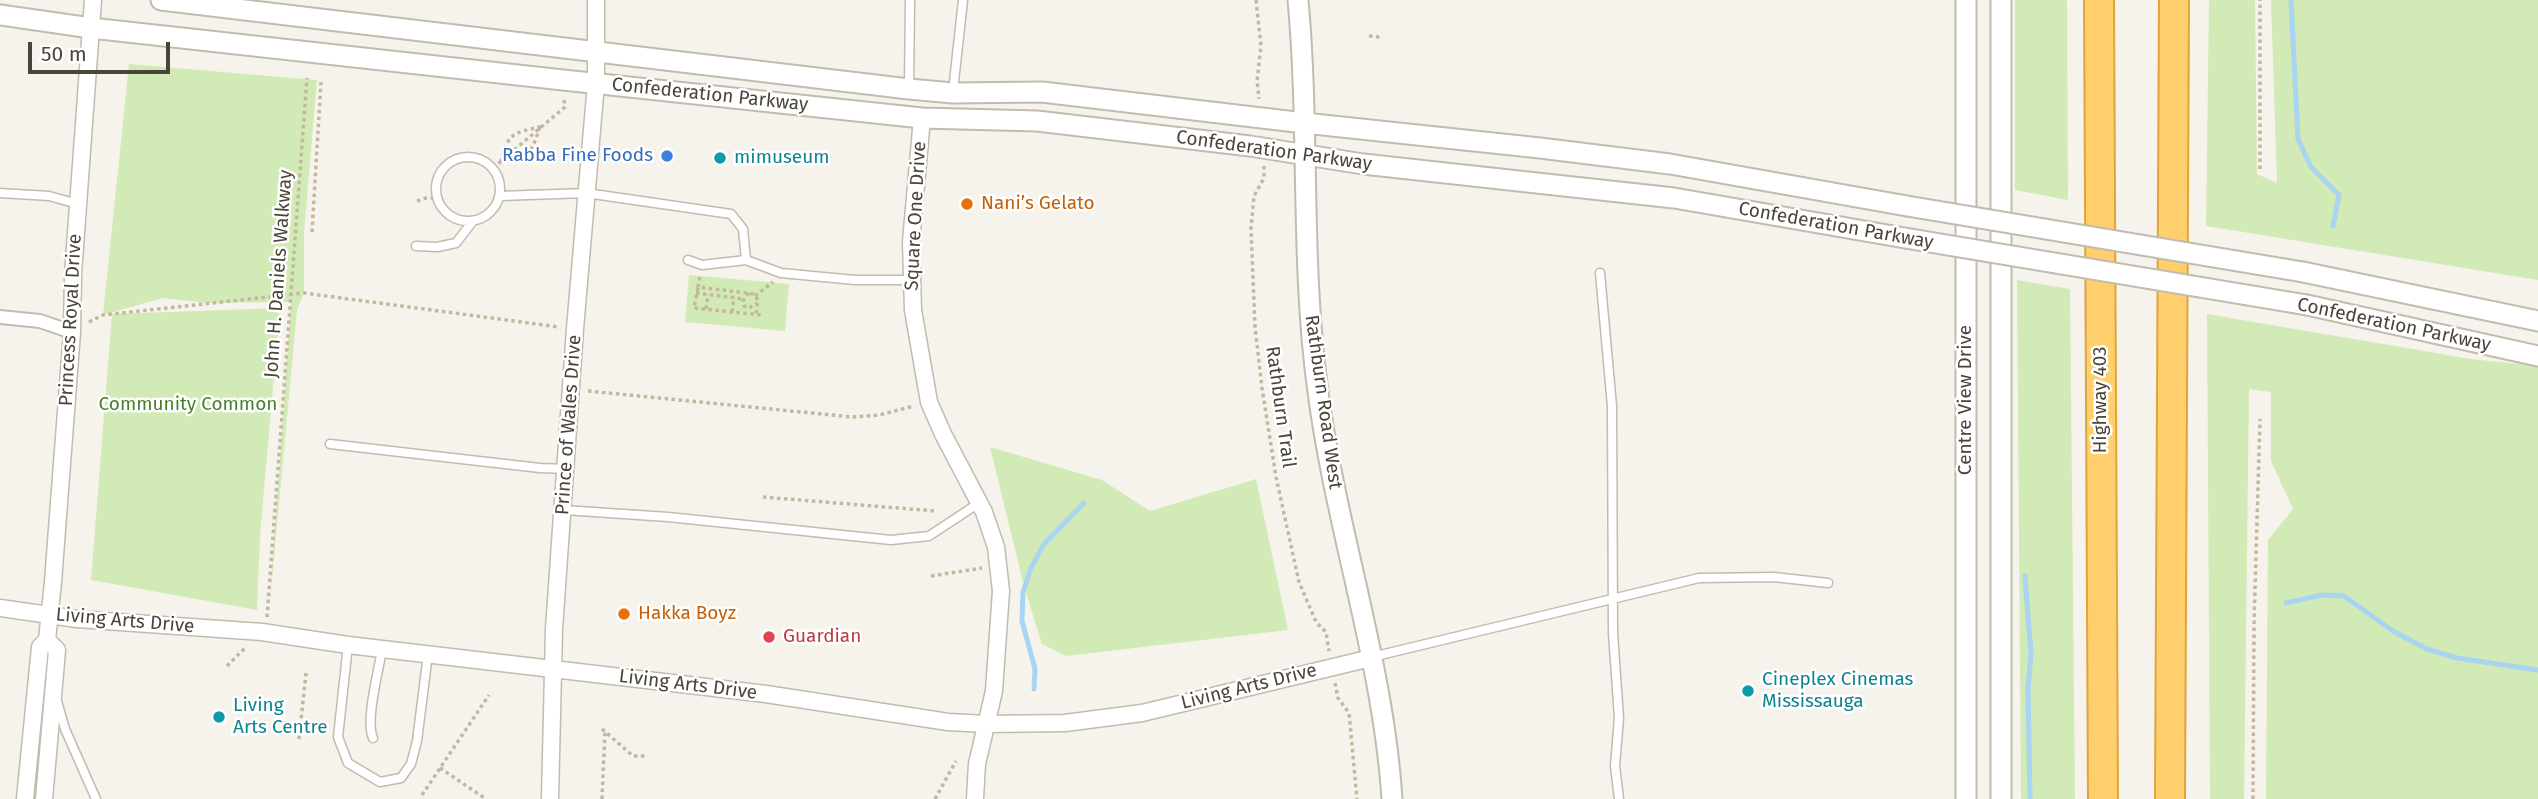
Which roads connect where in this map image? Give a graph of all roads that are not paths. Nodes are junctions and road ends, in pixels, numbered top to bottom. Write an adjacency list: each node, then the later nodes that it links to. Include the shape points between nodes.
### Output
1 (93, 0): 12 (street, Princess Royal Drive)
2 (161, 0): 13 (street, Confederation Parkway)
3 (596, 0): 13 (street, Prince of Wales Drive)
4 (910, 0): 15 (lane)
5 (963, 0): 16 (lane)
6 (1298, 0): 18 (street, Rathburn Road West)
7 (1966, 0): 58 (street, Centre View Drive)
8 (2001, 0): 59 (street, Centre View Drive)
9 (2099, 0): 60 (highway, Highway 403)
10 (2174, 0): 61 (highway)
11 (0, 15): 12 (street, Confederation Parkway)
12 (91, 28): 14 (street, Confederation Parkway); 23 (street, Princess Royal Drive)
13 (596, 51): 14 (street, Prince of Wales Drive); 15 (street, Confederation Parkway)
14 (596, 83): 17 (street, Confederation Parkway); 21 (street, Prince of Wales Drive)
15 (909, 89): 16 (street, Confederation Parkway)
16 (953, 93): 18 (street, Confederation Parkway, via 1042,92)
17 (922, 118): 19 (street, Confederation Parkway, via 1037,121); 29 (street, Square One Drive)
18 (1304, 123): 19 (street, Rathburn Road West); 31 (street, Confederation Parkway, bridge, via 1670,164 2303,272)
19 (1306, 155): 33 (street, Confederation Parkway, bridge, via 1674,198 2307,305); 46 (street, Rathburn Road West, via 1309,312 1318,393)
20 (0, 193): 23 (lane, via 49,196)
21 (586, 193): 22 (lane); 27 (lane, via 731,214 743,229); 35 (street, Prince of Wales Drive)
22 (500, 196): 24 (lane, via 494,208); 24 (lane, via 494,169 485,162 453,160 444,167 436,187 442,208 450,216)
23 (78, 204): 32 (street, Princess Royal Drive)
24 (473, 221): 25 (lane, via 456,243)
25 (416, 246)
26 (688, 260): 27 (lane, via 702,265)
27 (746, 260): 29 (lane, via 781,273)
28 (1600, 273): 39 (lane, via 1612,405)
29 (911, 280): 36 (street, Square One Drive, via 929,402)
30 (0, 317): 32 (street, via 40,321)
31 (2538, 321)
32 (72, 332): 41 (street, Princess Royal Drive)
33 (2538, 356)
34 (331, 443): 35 (lane)
35 (567, 469): 37 (street, Prince of Wales Drive)
36 (979, 503): 37 (lane, via 929,536 891,540); 49 (street, Square One Drive, via 996,547 1001,592)
37 (564, 510): 47 (street, Prince of Wales Drive)
38 (1828, 583): 39 (lane, via 1774,577 1699,578)
39 (1613, 599): 46 (lane); 57 (lane)
40 (0, 608): 41 (street, Living Arts Drive)
41 (50, 615): 42 (street, Princess Royal Drive); 43 (street, Living Arts Drive, via 262,632)
42 (47, 640): 48 (street, Princess Royal Drive, via 57,650); 51 (street, Princess Royal Drive, via 40,647)
43 (348, 645): 44 (street, Living Arts Drive); 45 (lane, via 338,737 348,763 380,782 401,778 411,764)
44 (382, 649): 45 (street, Living Arts Drive); 50 (lane, via 371,716)
45 (428, 654): 47 (street, Living Arts Drive)
46 (1371, 658): 49 (street, Living Arts Drive, via 1142,713 1065,723); 56 (street, Rathburn Road West)
47 (552, 668): 49 (street, Living Arts Drive); 54 (street, Prince of Wales Drive)
48 (53, 687): 52 (street, Princess Royal Drive); 53 (lane, via 65,729)
49 (987, 724): 55 (street, Square One Drive, via 977,764)
50 (373, 738)
51 (25, 799)
52 (44, 799)
53 (96, 799)
54 (551, 799)
55 (975, 799)
56 (1392, 799)
57 (1619, 799)
58 (1966, 799)
59 (2001, 799)
60 (2103, 799)
61 (2170, 799)

